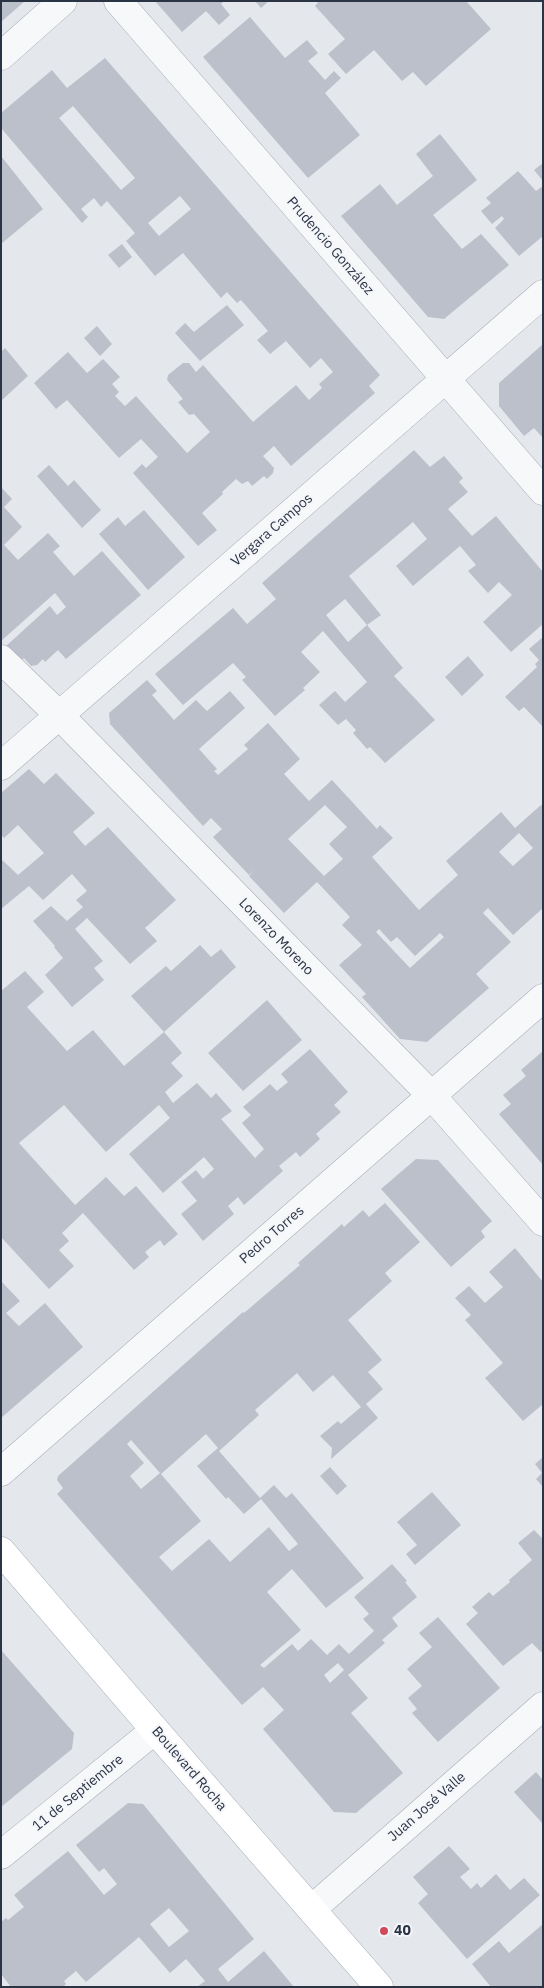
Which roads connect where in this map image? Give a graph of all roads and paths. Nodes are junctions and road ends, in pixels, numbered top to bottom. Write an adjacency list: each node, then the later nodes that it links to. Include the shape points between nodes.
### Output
1 (64, 1): 3 (street)
2 (118, 1): 5 (street, Prudencio González)
3 (1, 56)
4 (543, 294): 5 (street, Vergara Campos)
5 (445, 380): 6 (street, Prudencio González); 8 (street, Vergara Campos)
6 (543, 491)
7 (1, 659): 8 (street, Lorenzo Moreno)
8 (59, 716): 9 (street, Vergara Campos); 11 (street, Lorenzo Moreno)
9 (1, 766)
10 (543, 998): 11 (street, Pedro Torres)
11 (431, 1095): 12 (street, Lorenzo Moreno); 13 (street, Pedro Torres)
12 (543, 1222)
13 (1, 1472)
14 (1, 1551): 16 (main road, Boulevard Rocha)
15 (543, 1706): 18 (street, Juan José Valle)
16 (155, 1730): 17 (street, 11 de Septiembre); 18 (main road, Boulevard Rocha)
17 (1, 1855)
18 (312, 1909): 19 (main road, Boulevard Rocha)
19 (378, 1987)

